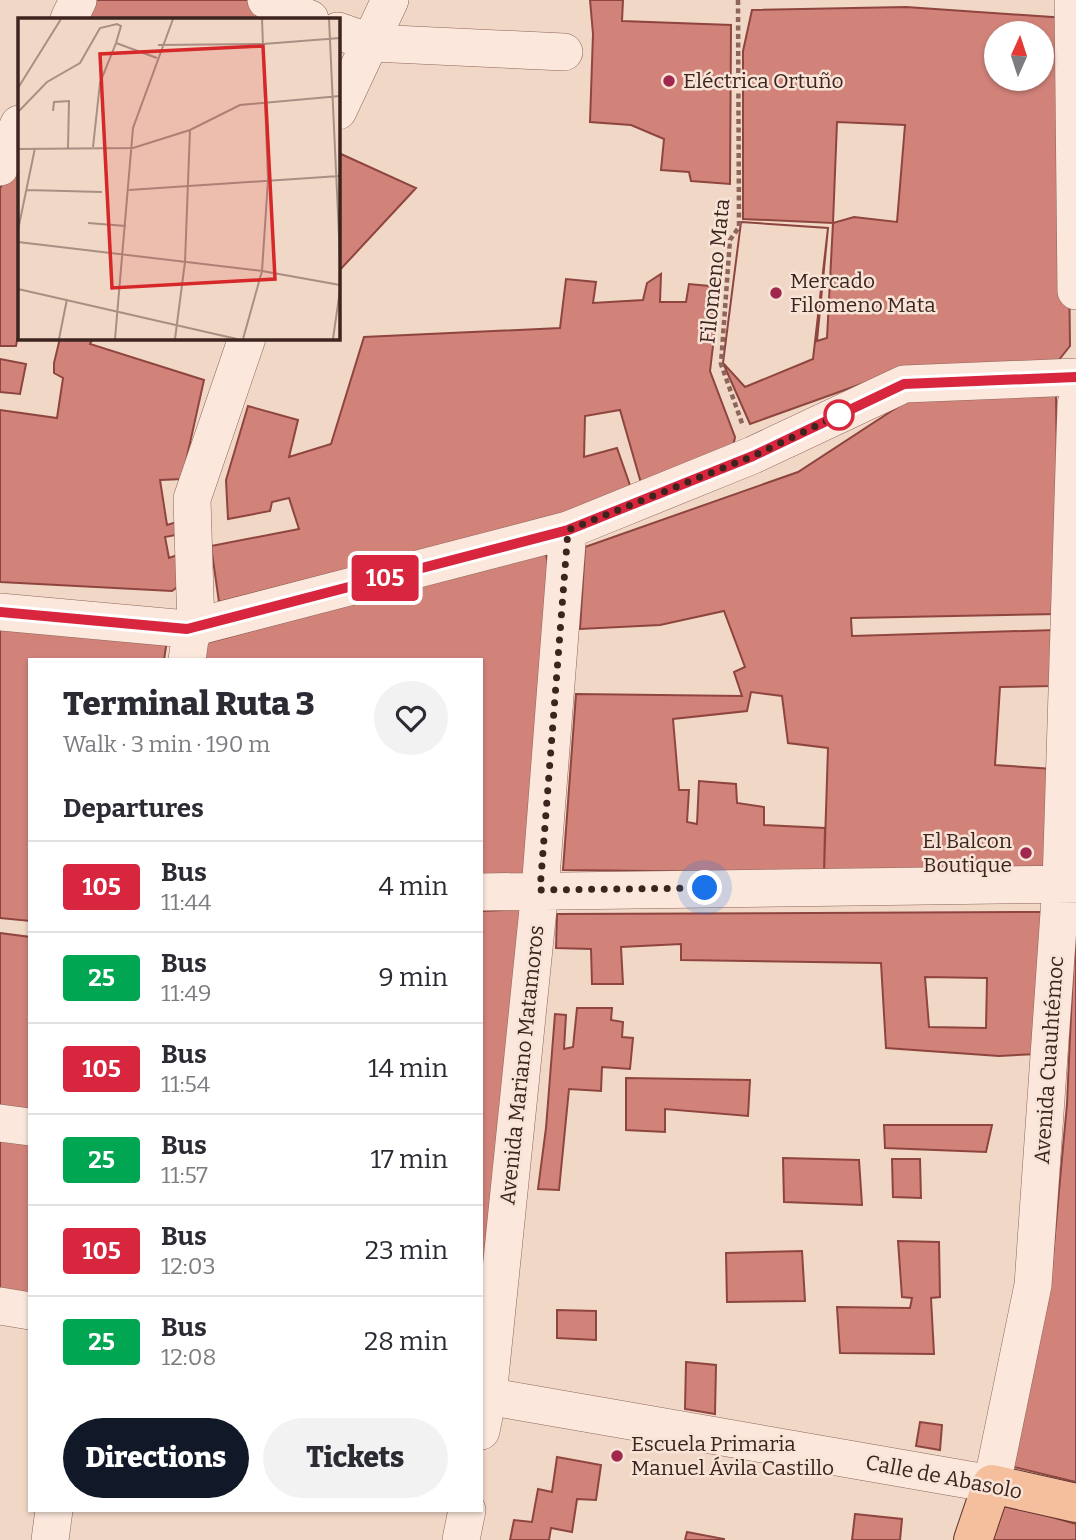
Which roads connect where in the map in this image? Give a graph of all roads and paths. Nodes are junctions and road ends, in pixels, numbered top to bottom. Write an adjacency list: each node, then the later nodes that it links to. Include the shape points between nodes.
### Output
1 (78, 0): 7 (street)
2 (266, 0): 8 (street)
3 (369, 0): 9 (street)
4 (390, 0): 9 (street)
5 (738, 0): 19 (path, Filomeno Mata, via 739,227 730,240 721,364)
6 (1073, 0): 14 (street)
7 (69, 18)
8 (308, 18)
9 (350, 46): 10 (street); 11 (street)
10 (564, 52)
11 (340, 100)
12 (18, 126): 13 (street)
13 (0, 167)
14 (1076, 291)
15 (225, 340): 22 (street, via 178,497)
16 (246, 340): 22 (street, via 192,499)
17 (1076, 377): 19 (street, via 904,384)
18 (1076, 404): 23 (street, Avenida Cuauhtémoc)
19 (753, 456): 20 (street)
20 (568, 530): 22 (street); 24 (street, Avenida Mariano Matamoros)
21 (0, 612): 22 (street)
22 (190, 639)
23 (1068, 884): 24 (street); 31 (street, Avenida Cuauhtémoc, via 1033,1285)
24 (540, 890): 25 (street); 30 (street, Avenida Mariano Matamoros)
25 (483, 892)
26 (0, 1123): 27 (street)
27 (28, 1127)
28 (0, 1306): 29 (street)
29 (28, 1311)
30 (483, 1407): 31 (street, Calle de Abasolo)
31 (992, 1484): 32 (main road, Calle de Abasolo); 37 (main road, Avenida Cuauhtémoc)
32 (1076, 1503)
33 (54, 1512): 35 (street)
34 (467, 1512): 36 (street)
35 (50, 1540)
36 (461, 1540)
37 (973, 1540)

